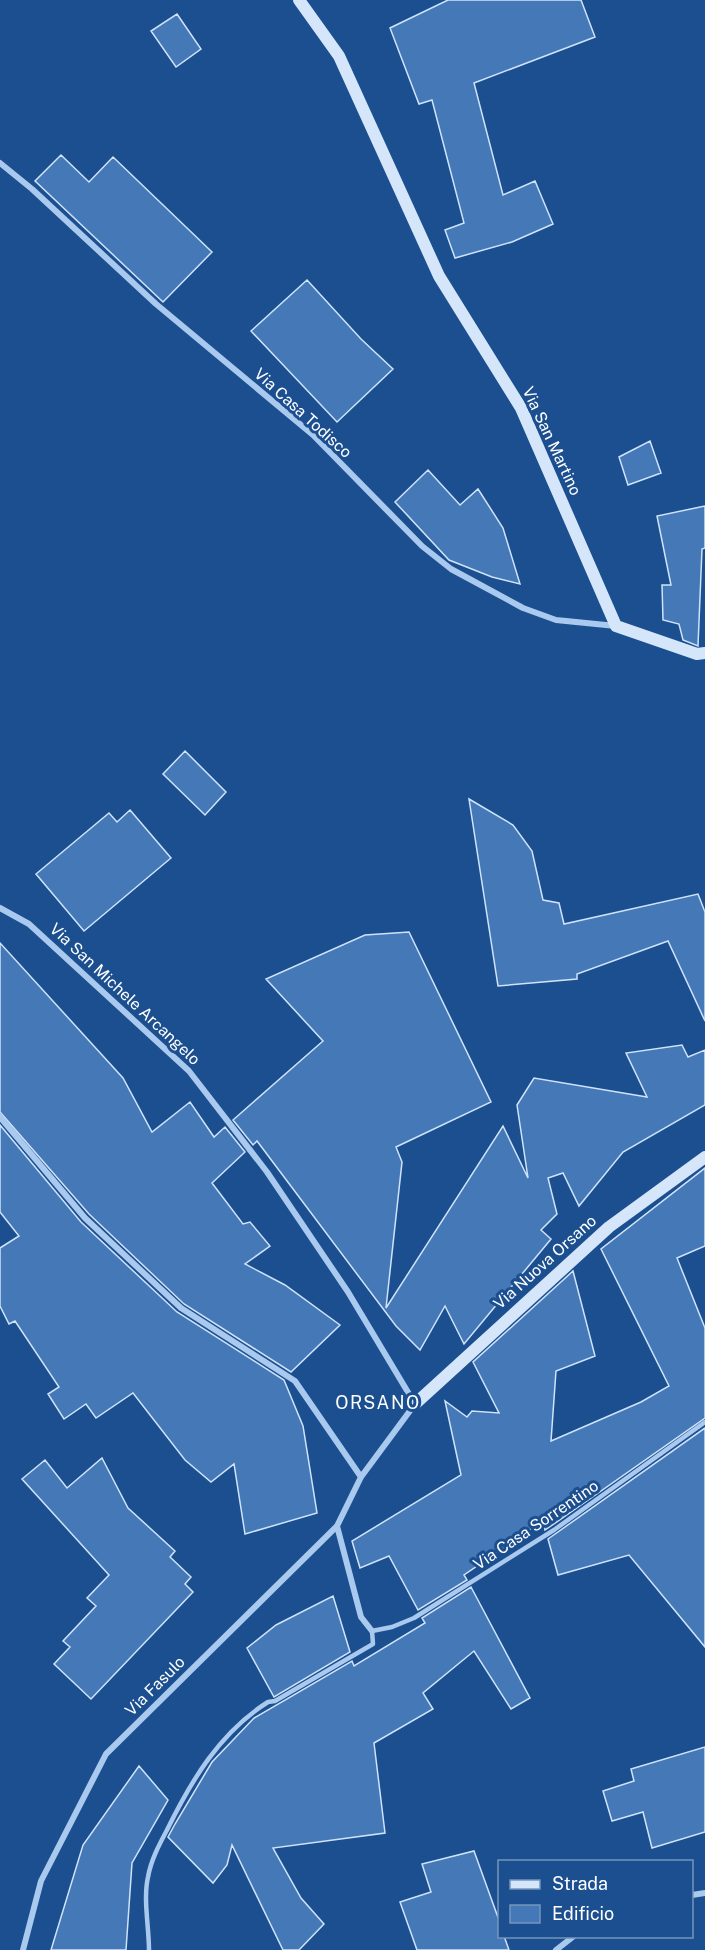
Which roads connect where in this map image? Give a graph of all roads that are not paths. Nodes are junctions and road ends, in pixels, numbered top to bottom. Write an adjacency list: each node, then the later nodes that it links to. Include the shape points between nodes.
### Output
1 (299, 0): 3 (street, Via San Martino, via 339,56 439,276 521,408)
2 (0, 164): 3 (street, Via Casa Todisco, via 156,304 313,435 422,546 451,569 523,608 556,620)
3 (616, 627): 4 (street, via 697,654)
4 (705, 653)
5 (0, 908): 8 (street, Via San Michele Arcangelo, via 29,924 189,1071 267,1172)
6 (0, 1117): 10 (street, via 86,1218 181,1308 295,1381)
7 (705, 1157): 8 (street, Via Nuova Orsano, via 609,1227)
8 (416, 1404): 10 (street, Via Fasulo)
9 (705, 1422): 12 (lane, Via Casa Sorrentino, via 554,1530 486,1573 414,1618 392,1628)
10 (361, 1477): 11 (street, Via Fasulo)
11 (336, 1526): 12 (street, via 361,1617); 14 (street, Via Fasulo, via 106,1754 41,1881)
12 (372, 1631): 15 (lane, via 373,1644 262,1706 230,1732 208,1758 185,1792 152,1859 147,1879)
13 (571, 1938): 16 (street)
14 (23, 1950)
15 (149, 1950)
16 (556, 1950)

